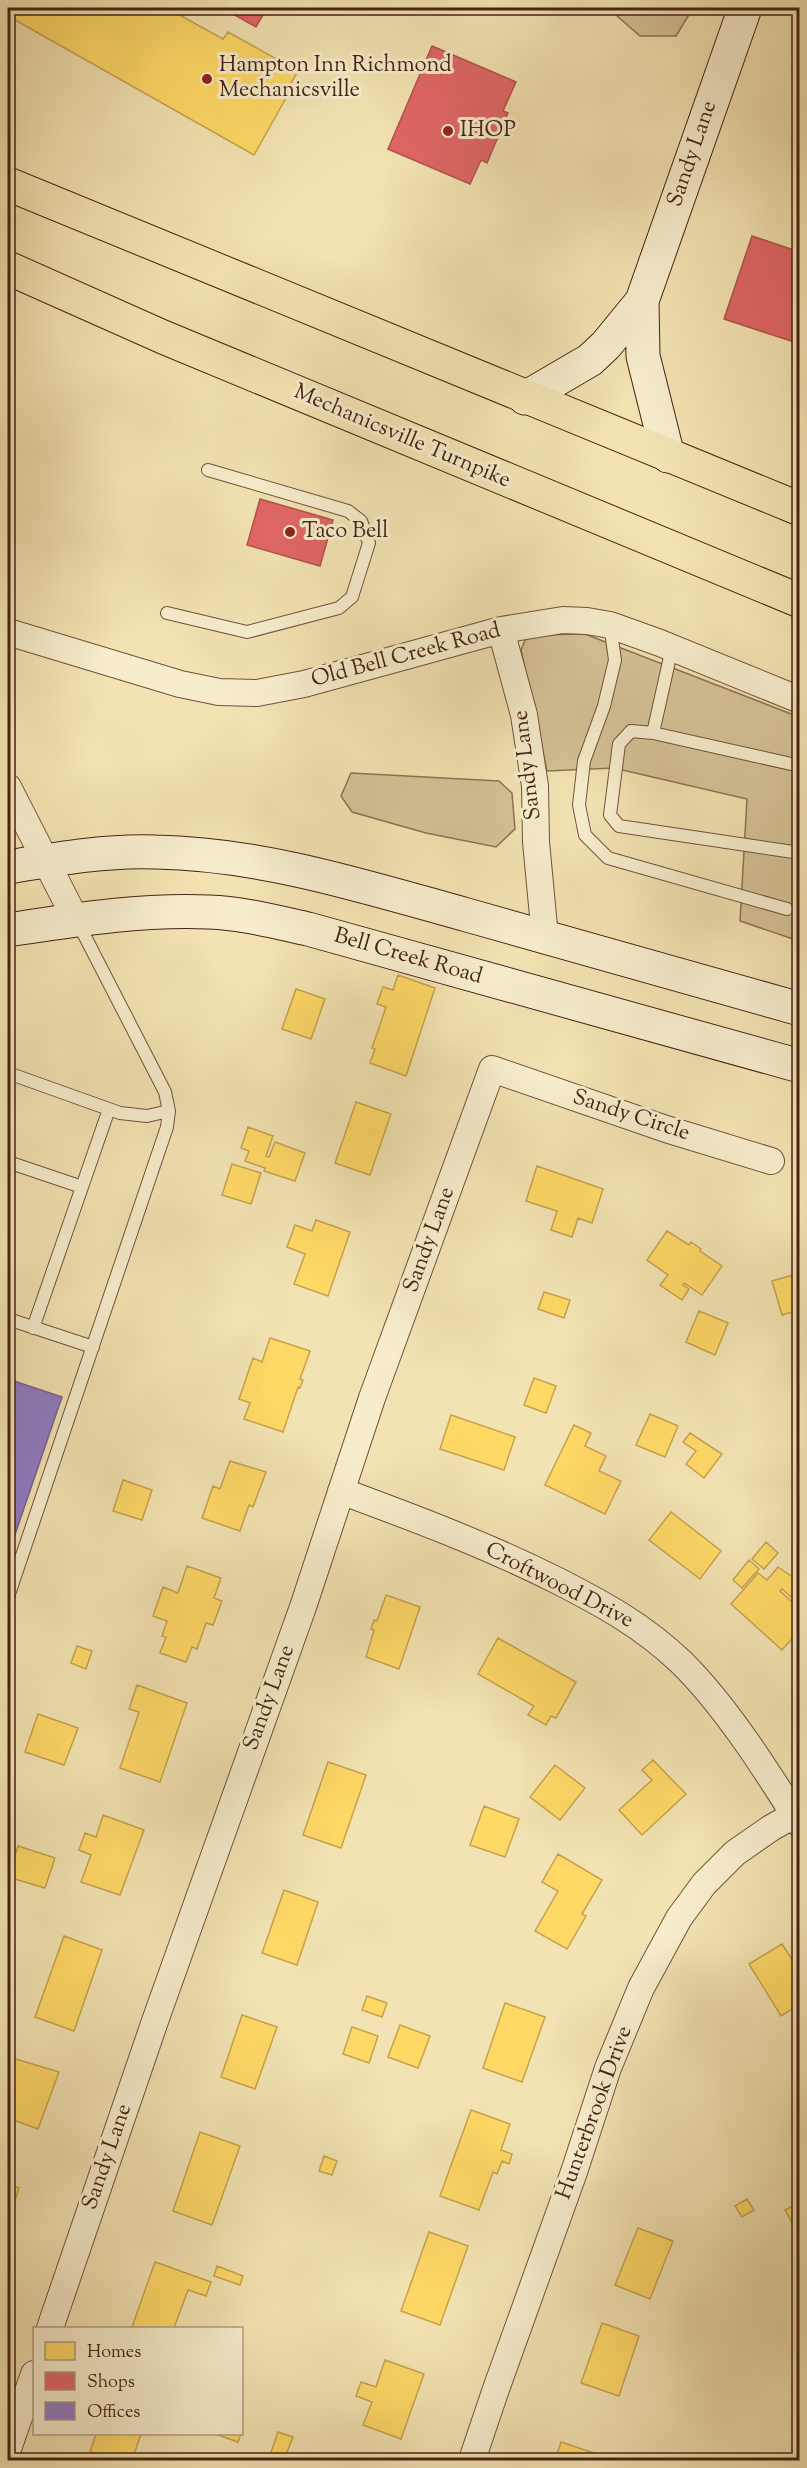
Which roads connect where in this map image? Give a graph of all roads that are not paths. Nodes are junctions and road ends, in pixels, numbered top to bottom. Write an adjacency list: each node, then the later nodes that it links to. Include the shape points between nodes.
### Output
1 (744, 9): 6 (main road, Sandy Lane)
2 (8, 162): 7 (highway)
3 (8, 184): 7 (highway)
4 (8, 268): 8 (highway, Mechanicsville Turnpike)
5 (8, 278): 8 (highway)
6 (642, 301): 9 (main road, Sandy Lane, via 590,360); 10 (main road, Sandy Lane, via 643,356)
7 (367, 332): 9 (highway)
8 (163, 337): 13 (highway, Mechanicsville Turnpike)
9 (525, 398): 10 (highway)
10 (668, 456): 12 (highway)
11 (208, 470): 14 (lane, via 348,511 361,521 369,543 351,597 339,608 247,632)
12 (800, 509)
13 (800, 601)
14 (167, 613)
15 (610, 625): 16 (street, Old Bell Creek Road, via 563,620); 18 (street, Old Bell Creek Road); 26 (lane, via 615,660 584,761 579,806 585,834 608,858)
16 (501, 630): 17 (street, Old Bell Creek Road, via 304,684 257,693 219,692 180,684); 29 (street, Sandy Lane, via 524,714 535,786)
17 (8, 632)
18 (672, 648): 19 (street, Old Bell Creek Road); 20 (lane)
19 (800, 700)
20 (653, 733): 21 (lane); 23 (lane, via 631,731 619,744 610,815 619,826)
21 (800, 766)
22 (8, 787): 24 (street)
23 (800, 853)
24 (45, 861): 25 (main road); 27 (street); 29 (main road, via 154,851 205,854 329,877)
25 (8, 867)
26 (787, 909)
27 (76, 920): 28 (main road, Bell Creek Road); 31 (main road, Bell Creek Road, via 168,912 252,917 308,929); 35 (lane, via 165,1092)
28 (8, 930)
29 (545, 937): 30 (main road)
30 (800, 1009)
31 (800, 1066)
32 (492, 1069): 36 (street, Sandy Circle); 42 (street, Sandy Lane)
33 (8, 1073): 34 (lane)
34 (109, 1109): 35 (lane, via 147,1116); 38 (lane)
35 (169, 1111): 41 (lane, via 167,1127)
36 (771, 1161)
37 (8, 1162): 38 (lane)
38 (82, 1187): 40 (lane)
39 (8, 1319): 40 (lane)
40 (33, 1328): 41 (lane)
41 (93, 1347): 43 (lane)
42 (341, 1491): 44 (street, Croftwood Drive, via 445,1529 525,1564 612,1608 645,1630 682,1664 720,1708); 45 (street, Sandy Lane)
43 (8, 1597)
44 (797, 1819): 48 (street, Hunterbrook Drive, via 771,1828 735,1853 704,1884 679,1918 641,1988 608,2068)
45 (50, 2327)
46 (33, 2377): 47 (street)
47 (8, 2449)
48 (472, 2460)

